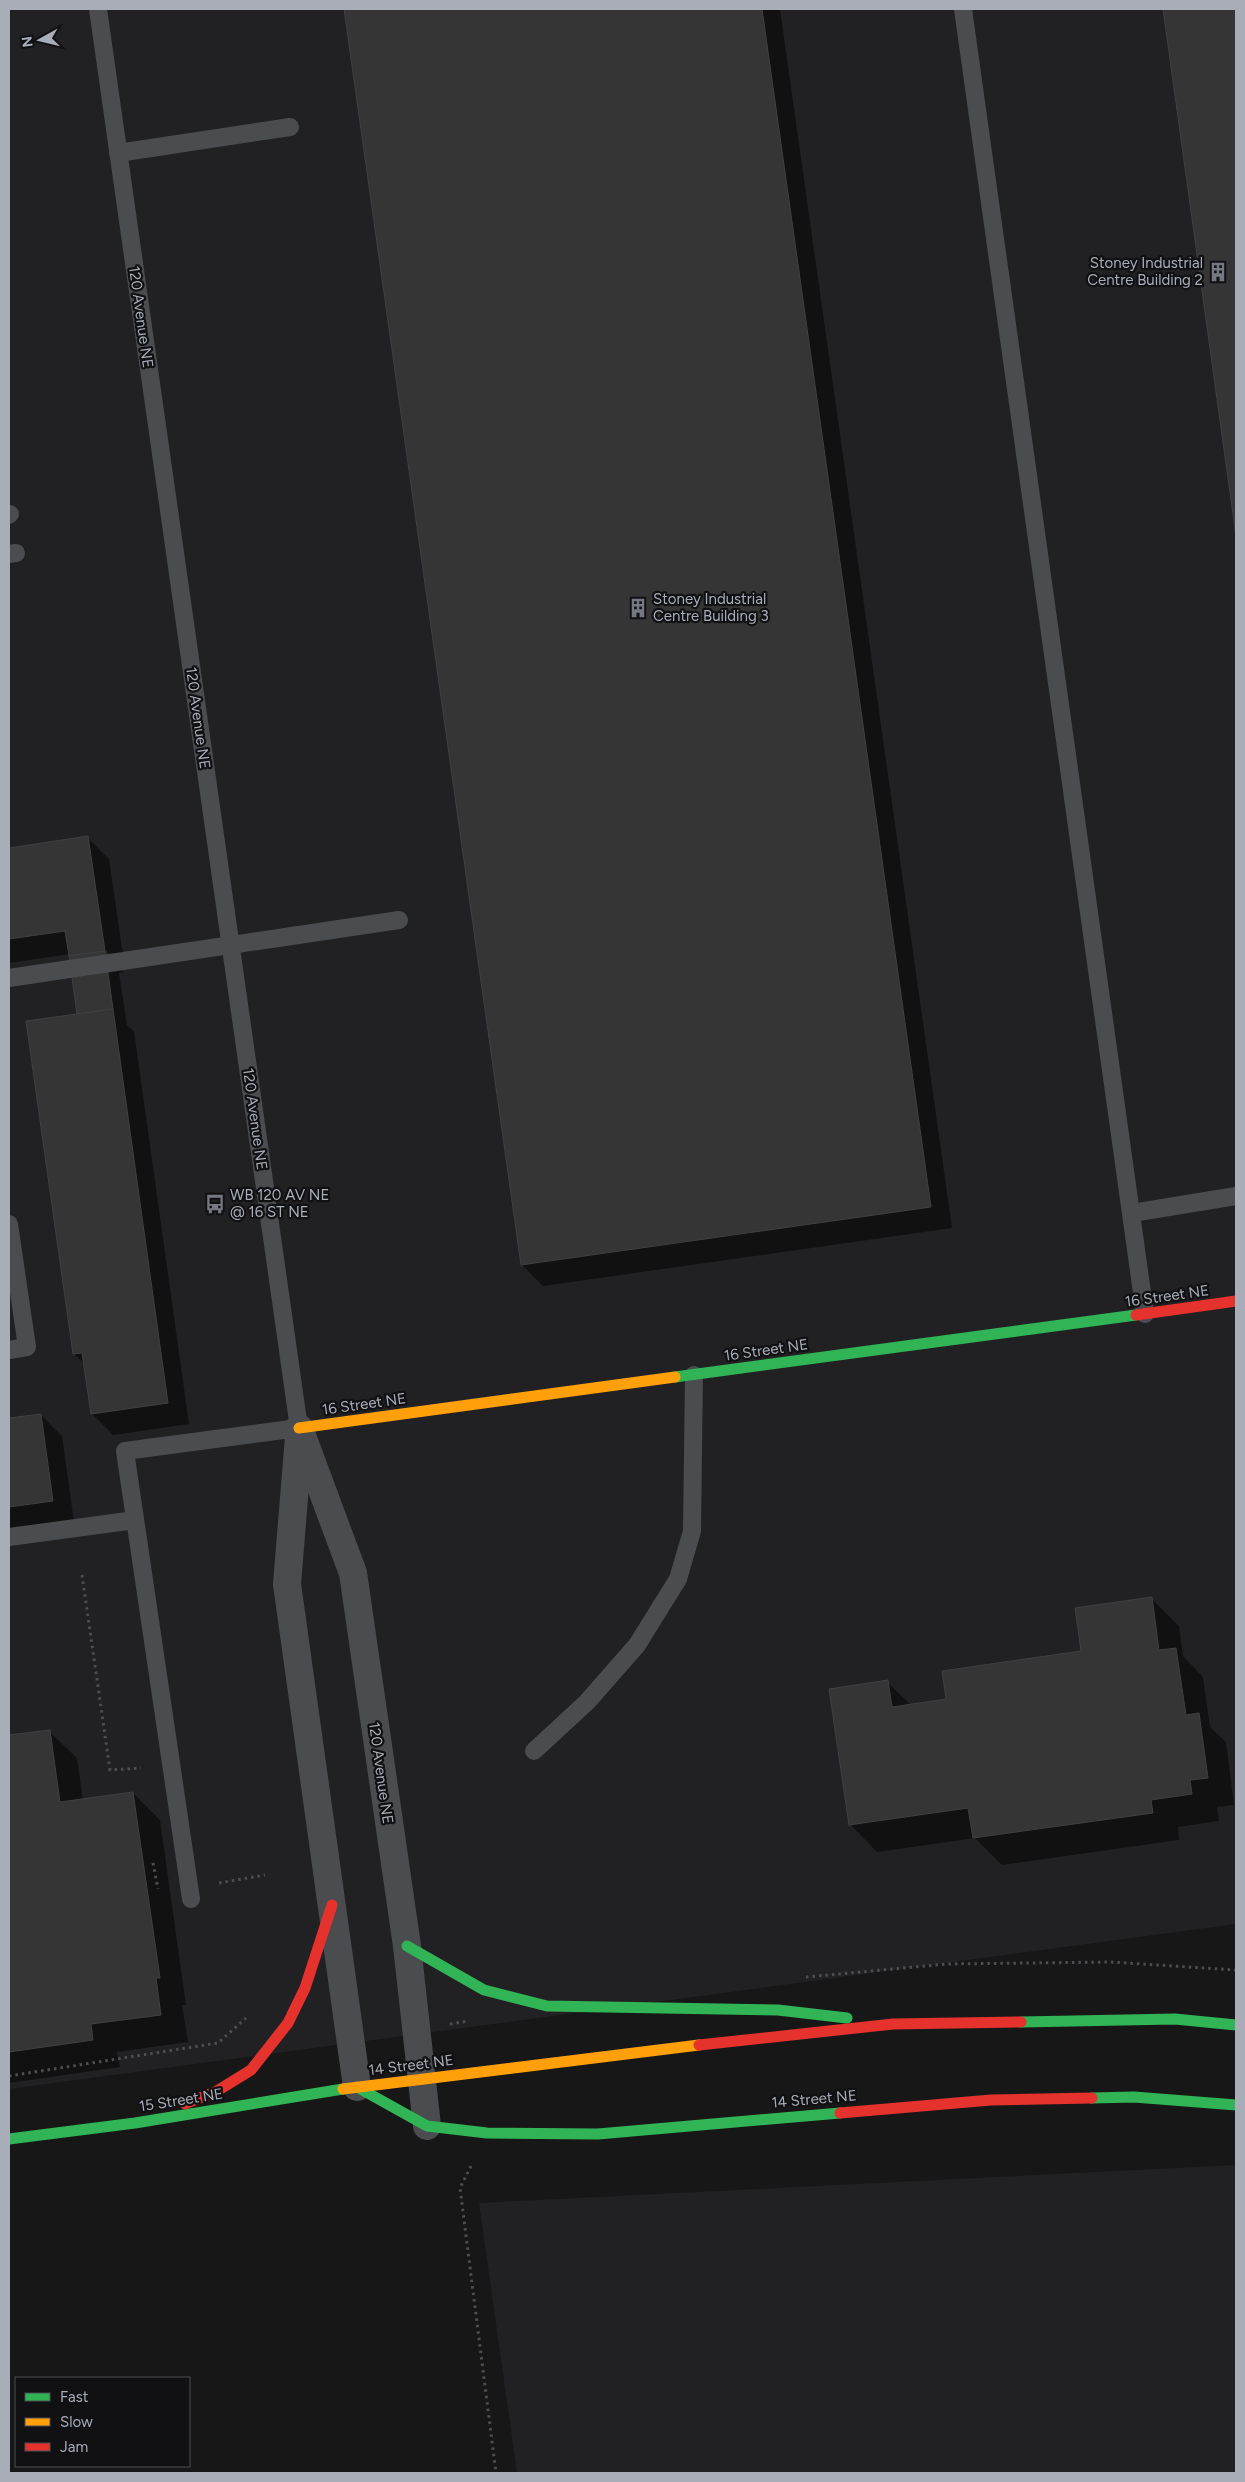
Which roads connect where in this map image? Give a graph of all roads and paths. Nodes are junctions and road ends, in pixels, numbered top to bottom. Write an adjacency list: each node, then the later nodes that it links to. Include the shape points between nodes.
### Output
1 (98, 9): 4 (lane, 120 Avenue NE)
2 (963, 9): 9 (lane)
3 (290, 127): 4 (lane)
4 (118, 154): 6 (lane, 120 Avenue NE)
5 (399, 920): 6 (lane)
6 (231, 945): 7 (lane); 15 (lane, 120 Avenue NE)
7 (9, 978)
8 (1236, 1196): 9 (lane)
9 (1132, 1213): 12 (lane)
10 (9, 1224): 13 (lane, via 27,1347)
11 (1236, 1301): 12 (street, 16 Street NE)
12 (1145, 1314): 14 (street, 16 Street NE)
13 (9, 1350)
14 (694, 1375): 15 (street, 16 Street NE); 18 (lane, via 692,1531 678,1579 637,1644 587,1702)
15 (299, 1428): 16 (lane, via 125,1451); 20 (street, 120 Avenue NE, via 287,1584); 21 (street, 120 Avenue NE, via 353,1573)
16 (135, 1520): 17 (lane); 19 (lane)
17 (9, 1536)
18 (534, 1751)
19 (191, 1899)
20 (332, 1905): 25 (street, 120 Avenue NE); 27 (street, via 305,1988 288,2023 251,2070 217,2092)
21 (407, 1946): 22 (street, via 484,1990 547,2006 778,2010); 24 (street, 120 Avenue NE)
22 (893, 2024): 23 (street, 14 Street NE, via 1174,2019); 24 (street, 14 Street NE, via 623,2053)
23 (1236, 2025)
24 (423, 2079): 25 (street, 14 Street NE); 28 (street, 120 Avenue NE)
25 (357, 2087): 27 (street, 15 Street NE); 28 (street, 14 Street NE)
26 (1236, 2105): 29 (street, 14 Street NE, via 1134,2097 991,2100 598,2134)
27 (135, 2123): 30 (street, 15 Street NE)
28 (427, 2126): 29 (street, 14 Street NE)
29 (487, 2133): 31 (path, via 460,2188)
30 (9, 2139)
31 (496, 2473)

